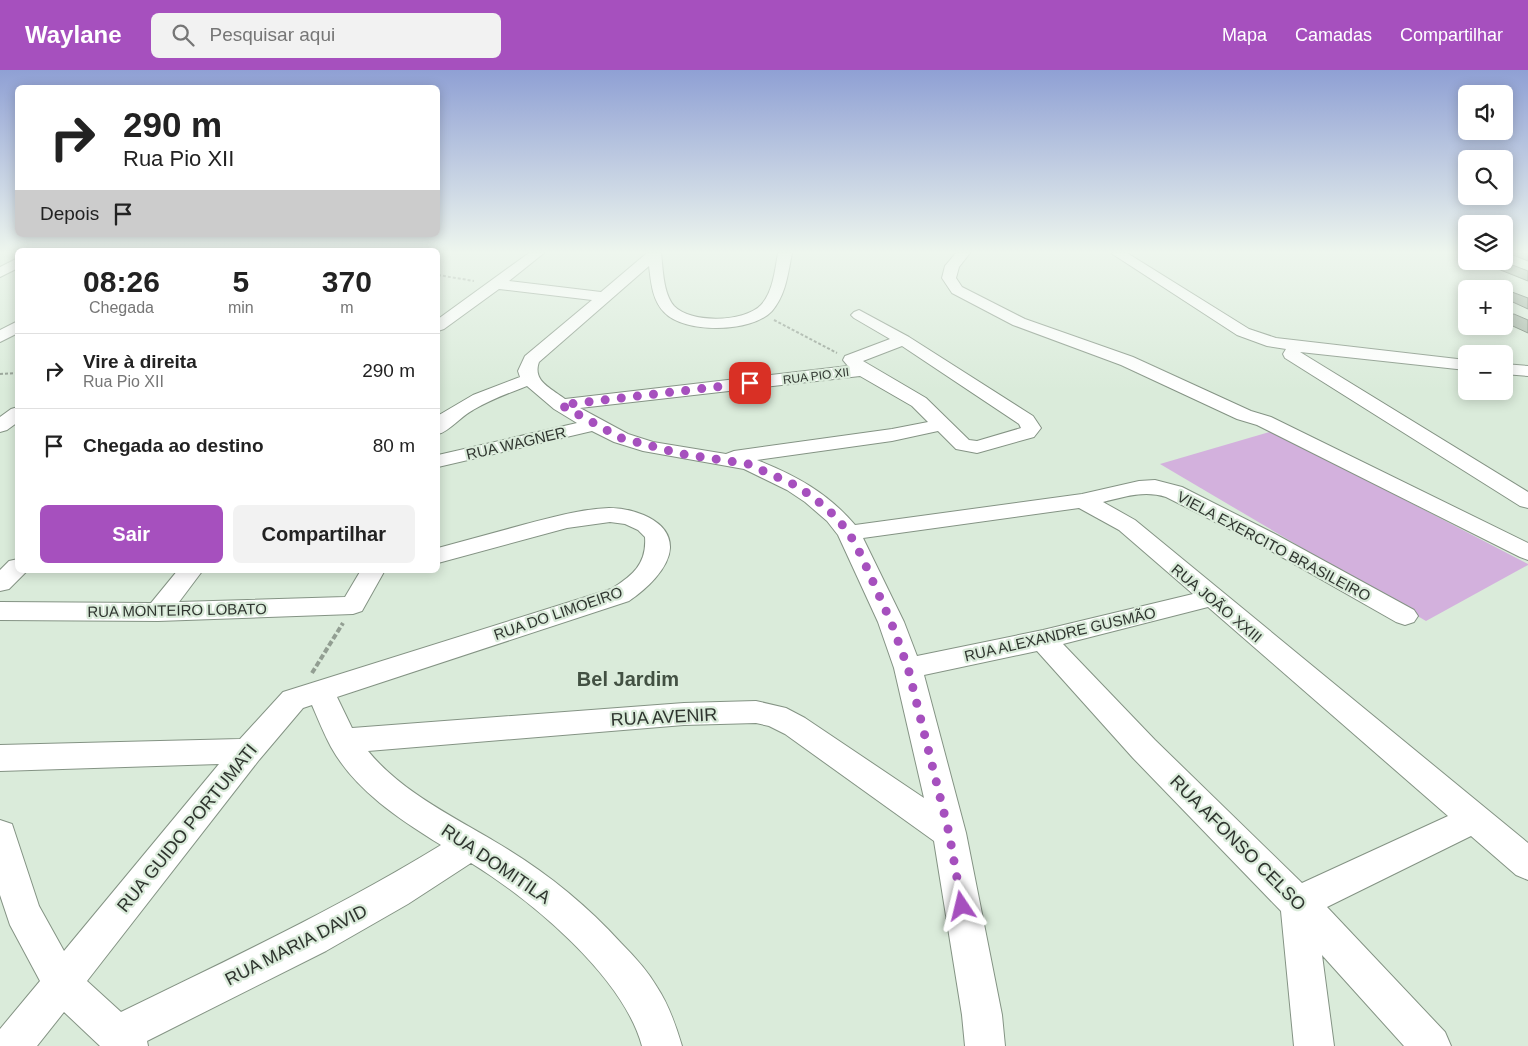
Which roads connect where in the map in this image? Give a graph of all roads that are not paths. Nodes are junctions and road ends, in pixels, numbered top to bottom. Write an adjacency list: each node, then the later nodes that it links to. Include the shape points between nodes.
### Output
1 (476, 299): 8 (street)
2 (603, 299): 19 (street, via 531,360 527,371)
3 (664, 299): 4 (street, via 678,315 719,323 761,314)
4 (772, 299)
5 (973, 299): 31 (street, via 1019,322 1127,361 1244,415 1264,421)
6 (1189, 299): 12 (street, via 1243,332 1273,343)
7 (859, 315): 11 (street)
8 (440, 325)
9 (15, 328): 10 (street)
10 (0, 337)
11 (903, 340): 16 (street, RUA PIO XII); 23 (street, via 1026,420 1031,428 1027,433 970,448)
12 (1296, 346): 15 (street); 29 (street, via 1291,354)
13 (0, 347): 14 (street)
14 (15, 347)
15 (1458, 364)
16 (857, 365): 20 (street, RUA PIO XII); 23 (street, via 919,402)
17 (1513, 370): 18 (street)
18 (1528, 372)
19 (529, 379): 20 (street); 25 (street, via 481,398)
20 (561, 405): 22 (street)
21 (15, 415): 24 (street)
22 (594, 425): 26 (street, via 650,447); 27 (street, RUA WAGNER)
23 (940, 425): 26 (street, via 892,435)
24 (0, 426)
25 (440, 426)
26 (720, 459): 30 (street, via 748,464 795,485 835,516)
27 (440, 461)
28 (1082, 501): 30 (street); 37 (street, RUA JOÃO XXIII, via 1127,525); 40 (street, VIELA EXERCITO BRASILEIRO, via 1138,487 1155,486 1174,492 1267,539)
29 (1528, 501)
30 (849, 533): 42 (street, via 891,622)
31 (1528, 552)
32 (440, 554): 43 (street, RUA DO LIMOEIRO, via 566,521 610,515 646,525 657,537 658,550 648,572 620,595)
33 (15, 570): 36 (street)
34 (189, 573): 39 (street)
35 (375, 573): 39 (street, RUA MONTEIRO LOBATO, via 353,605)
36 (0, 583)
37 (1211, 598): 41 (street, RUA ALEXANDRE GUSMÃO); 47 (street, RUA JOÃO XXIII)
38 (0, 611): 39 (street, RUA MONTEIRO LOBATO)
39 (158, 612)
40 (1405, 616)
41 (1043, 640): 42 (street, RUA ALEXANDRE GUSMÃO); 52 (street, RUA AFONSO CELSO, via 1144,749)
42 (908, 668): 48 (street)
43 (306, 696): 44 (street, RUA DOMITILA); 45 (street, RUA GUIDO PORTUMATI)
44 (342, 741): 48 (street, RUA AVENIR, via 684,714 756,712 776,716 796,726); 50 (street, RUA DOMITILA, via 371,776)
45 (248, 751): 46 (street); 53 (street, RUA GUIDO PORTUMATI)
46 (0, 758)
47 (1474, 819): 51 (street, RUA JOÃO XXIII); 52 (street)
48 (949, 833): 57 (street)
49 (0, 835): 53 (street, via 23,913)
50 (470, 845): 54 (street, RUA MARIA DAVID, via 396,892); 56 (street, RUA DOMITILA, via 532,884 583,928 638,990 656,1022)
51 (1528, 864)
52 (1298, 903): 58 (street); 59 (street, RUA AFONSO CELSO)
53 (62, 984): 54 (street); 55 (street, RUA GUIDO PORTUMATI)
54 (123, 1040)
55 (12, 1046)
56 (662, 1046)
57 (985, 1046)
58 (1314, 1046)
59 (1431, 1046)

